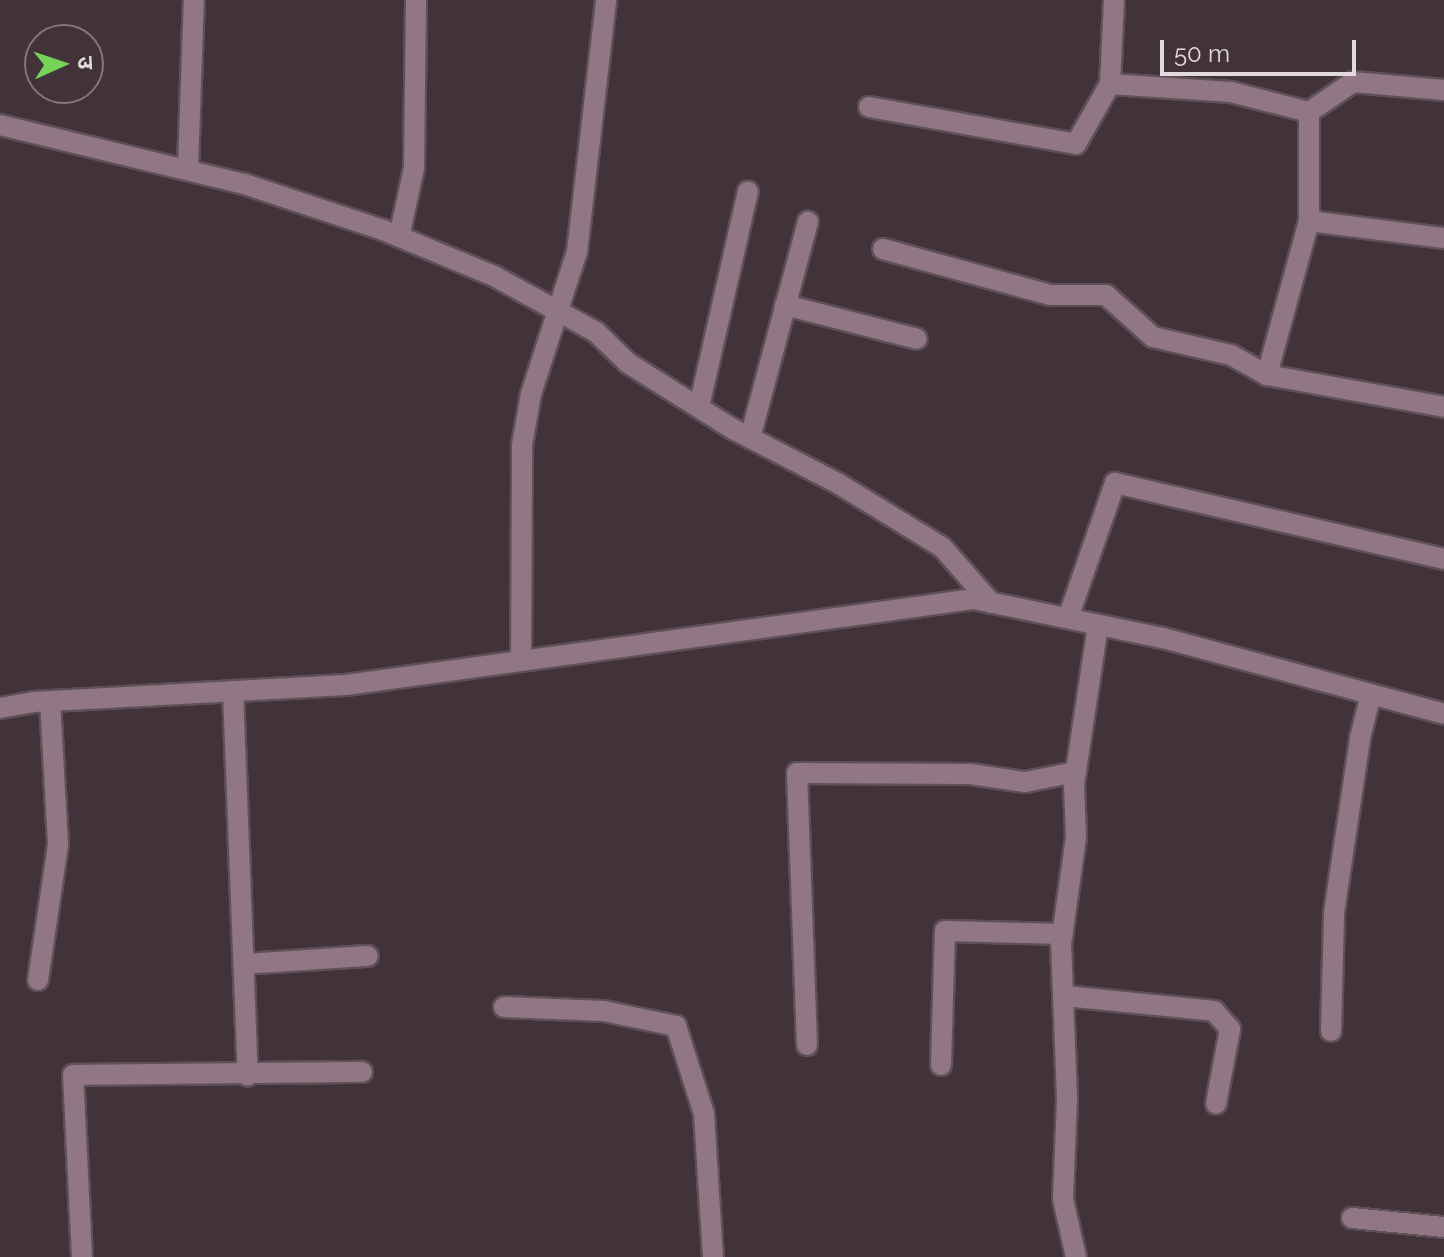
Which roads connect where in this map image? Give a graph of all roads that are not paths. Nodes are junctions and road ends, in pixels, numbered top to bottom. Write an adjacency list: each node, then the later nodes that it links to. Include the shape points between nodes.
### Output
1 (194, 0): 10 (street)
2 (416, 0): 14 (street, via 420,19 414,168)
3 (606, 0): 18 (street, via 577,252)
4 (1114, 0): 5 (street)
5 (1110, 84): 7 (street, via 1076,144); 8 (street, via 1231,92)
6 (1444, 90): 8 (street, via 1353,82)
7 (869, 107)
8 (1309, 112): 12 (street)
9 (0, 125): 10 (street)
10 (188, 168): 14 (street)
11 (748, 191): 21 (street)
12 (1309, 221): 15 (street); 20 (street)
13 (808, 222): 17 (street)
14 (399, 237): 18 (street, via 494,276)
15 (1444, 238)
16 (883, 249): 20 (street, via 1050,295 1106,295 1153,337 1231,355)
17 (785, 305): 19 (street, via 841,324); 23 (street)
18 (558, 311): 21 (street, via 596,332 628,363); 28 (street, via 531,394 522,445)
19 (917, 339)
20 (1267, 375): 22 (street)
21 (699, 407): 23 (street)
22 (1444, 407)
23 (750, 438): 25 (street, via 942,547)
24 (1444, 559): 26 (street, via 1115,483)
25 (991, 603): 26 (street); 28 (street, via 974,599)
26 (1068, 618): 27 (street)
27 (1098, 625): 30 (street); 34 (street)
28 (521, 661): 29 (street, via 346,685)
29 (233, 691): 31 (street); 37 (street)
30 (1371, 694): 33 (street); 41 (street, via 1334,913)
31 (50, 701): 32 (street); 38 (street, via 58,844)
32 (0, 708)
33 (1444, 714)
34 (1076, 772): 35 (street, via 1076,837); 42 (street, via 1025,782 970,774 797,773)
35 (1063, 934): 39 (street); 43 (street, via 945,931)
36 (368, 956): 37 (street)
37 (244, 964): 45 (street)
38 (38, 980)
39 (1065, 996): 46 (street, via 1214,1011 1230,1029); 51 (street, via 1063,1199)
40 (504, 1007): 50 (street, via 604,1011 676,1026 704,1114)
41 (1331, 1031)
42 (807, 1045)
43 (941, 1065)
44 (362, 1072): 45 (street)
45 (248, 1076): 49 (street, via 73,1075)
46 (1216, 1104)
47 (1352, 1218): 48 (street)
48 (1444, 1227)
49 (82, 1257)
50 (713, 1257)
51 (1076, 1257)

